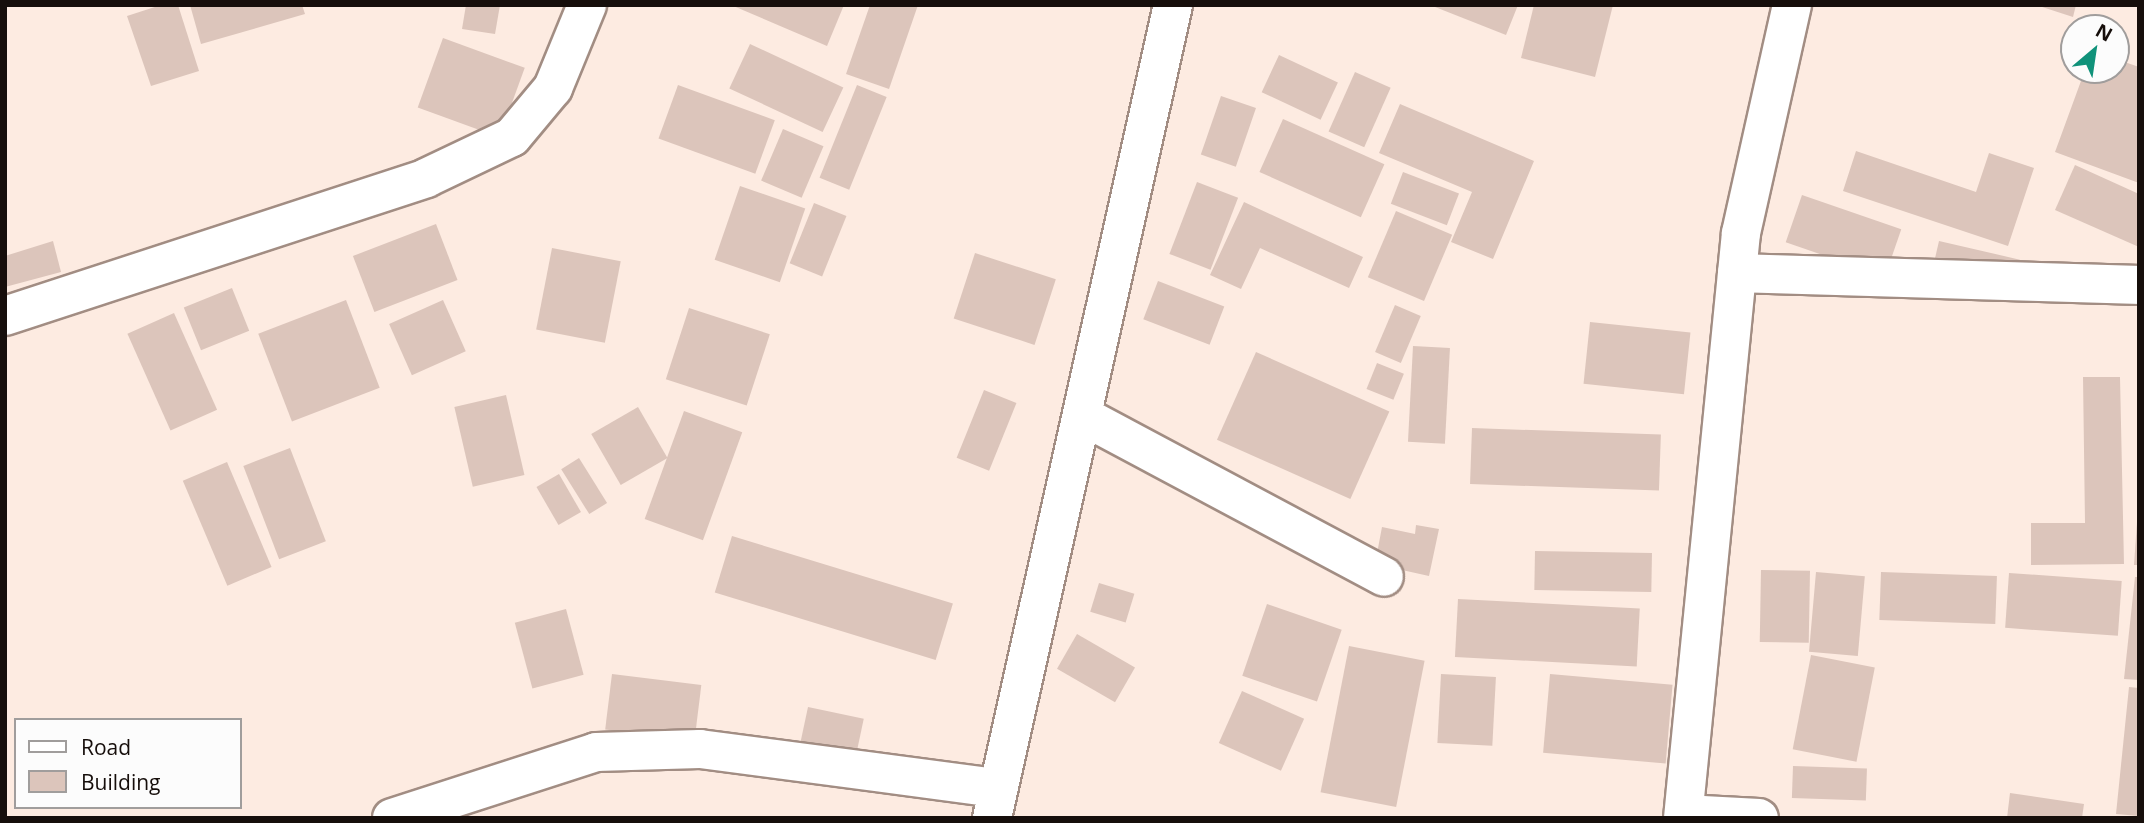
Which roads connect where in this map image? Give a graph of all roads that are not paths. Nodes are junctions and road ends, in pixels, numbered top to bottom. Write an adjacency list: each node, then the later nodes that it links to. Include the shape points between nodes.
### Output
1 (587, 5): 6 (street, via 553,88 512,137 426,178)
2 (1174, 5): 7 (street)
3 (1792, 5): 4 (street, via 1741,233)
4 (1737, 273): 5 (street); 10 (street)
5 (2139, 285)
6 (5, 316)
7 (1083, 416): 8 (street); 9 (street)
8 (1384, 577)
9 (995, 803): 11 (street, via 700,749 596,752)
10 (1683, 816): 12 (street)
11 (392, 818)
12 (1759, 818)

